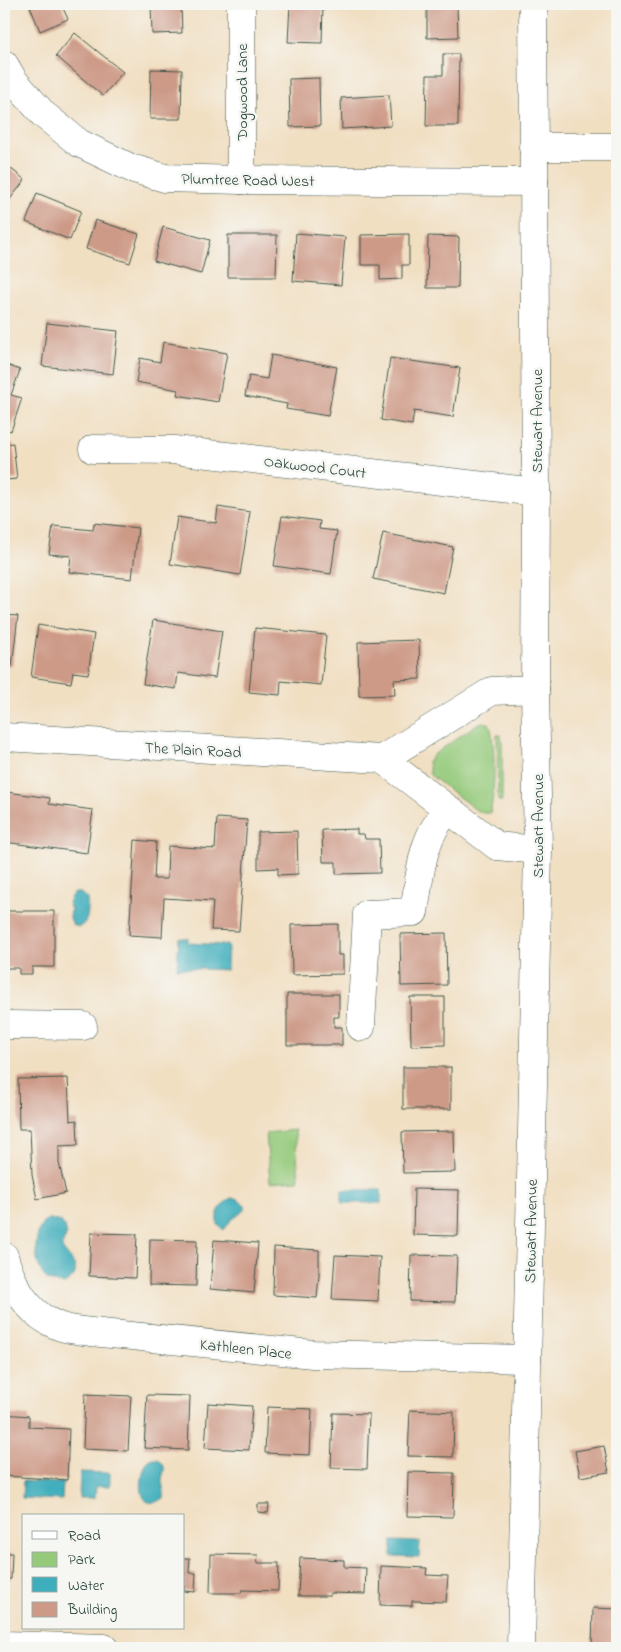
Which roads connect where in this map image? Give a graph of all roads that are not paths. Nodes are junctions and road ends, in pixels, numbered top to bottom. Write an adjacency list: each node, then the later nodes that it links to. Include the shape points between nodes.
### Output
1 (240, 4): 6 (street, Dogwood Lane)
2 (533, 4): 4 (street, Stewart Avenue)
3 (4, 64): 6 (street, Plumtree Road West, via 44,115 79,142 114,160 164,178)
4 (533, 147): 5 (street); 7 (street, Stewart Avenue)
5 (617, 147)
6 (240, 180): 7 (street, Plumtree Road West)
7 (534, 182): 9 (street, Stewart Avenue)
8 (93, 449): 9 (street, Oakwood Court, via 174,450)
9 (536, 492): 10 (street, Stewart Avenue)
10 (534, 689): 12 (street, via 492,691); 14 (street, Stewart Avenue)
11 (4, 738): 12 (street, The Plain Road)
12 (382, 759): 13 (street)
13 (449, 810): 14 (street, via 497,846); 17 (street, via 436,824 428,842 414,912 367,914)
14 (538, 850): 19 (street, Stewart Avenue)
15 (4, 1025): 16 (street)
16 (83, 1026)
17 (361, 1027)
18 (4, 1256): 19 (street, Kathleen Place, via 29,1321 80,1330 268,1351 340,1356)
19 (527, 1359): 23 (street, Stewart Avenue)
20 (4, 1645): 21 (street)
21 (69, 1647): 22 (street)
22 (104, 1648)
23 (521, 1648)

